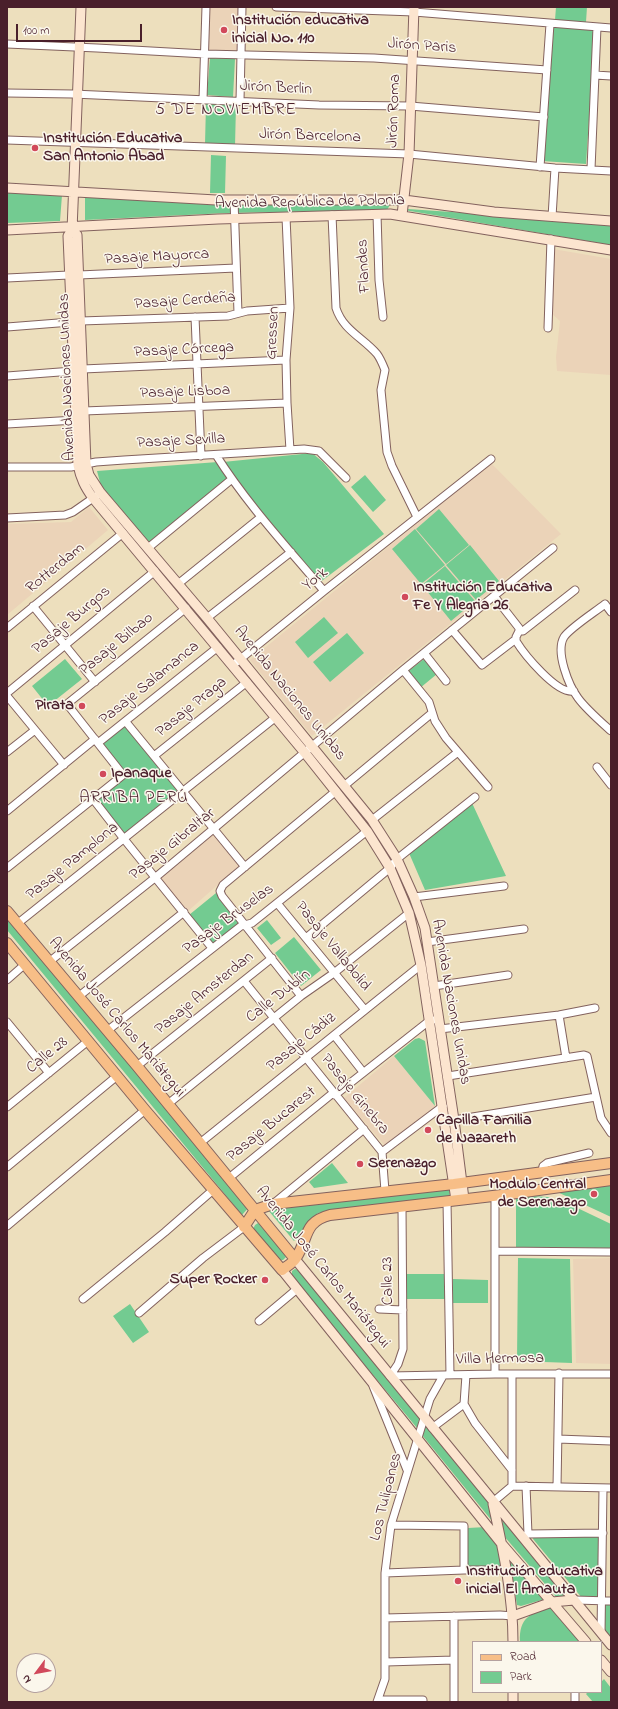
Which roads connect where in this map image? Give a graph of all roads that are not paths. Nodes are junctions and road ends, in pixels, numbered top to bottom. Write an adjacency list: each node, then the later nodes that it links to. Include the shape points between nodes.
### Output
1 (81, 7): 10 (street, Avenida Naciones Unidas)
2 (206, 7): 11 (street)
3 (242, 7): 12 (street)
4 (276, 7): 5 (street)
5 (414, 10): 6 (street); 13 (street, Jirón Roma)
6 (550, 24): 7 (street); 14 (street)
7 (598, 27): 8 (street); 15 (street)
8 (611, 28)
9 (7, 44): 10 (street, Jirón Paris)
10 (79, 47): 11 (street, Jirón Paris); 18 (street, Avenida Naciones Unidas)
11 (205, 54): 12 (street, Jirón Paris); 19 (street)
12 (242, 55): 13 (street, Jirón Paris); 20 (street)
13 (411, 60): 14 (street, Jirón Paris); 21 (street, Jirón Roma)
14 (547, 70): 22 (street)
15 (595, 75): 16 (street); 28 (street)
16 (611, 76)
17 (7, 93): 18 (street, Jirón Berlin)
18 (77, 94): 19 (street, Jirón Berlin); 24 (street, Avenida Naciones Unidas)
19 (203, 100): 20 (street, Jirón Berlin)
20 (240, 101): 21 (street, Jirón Berlin)
21 (410, 106): 22 (street, Jirón Berlin); 25 (street, Jirón Roma)
22 (544, 117): 26 (street)
23 (7, 140): 24 (street, Jirón Barcelona)
24 (75, 143): 25 (street, Jirón Barcelona); 31 (street, Avenida Naciones Unidas)
25 (409, 154): 26 (street, Jirón Barcelona); 33 (street, Jirón Roma)
26 (540, 167): 27 (street, Jirón Barcelona)
27 (555, 168): 28 (street, Jirón Barcelona); 38 (street)
28 (591, 170): 29 (street, Jirón Barcelona)
29 (611, 171)
30 (7, 188): 31 (street, Avenida República de Polonia)
31 (73, 191): 32 (street, Avenida República de Polonia); 41 (street, Avenida Naciones Unidas)
32 (238, 200): 33 (street, Avenida República de Polonia); 39 (street)
33 (404, 200): 35 (street, Jirón Roma); 38 (street, Avenida República de Polonia)
34 (377, 214): 35 (street, Avenida República de Polonia); 36 (street, Avenida República de Polonia); 52 (street, Flandes)
35 (402, 215): 43 (street, Avenida República de Polonia)
36 (332, 216): 37 (street, Avenida República de Polonia); 77 (street, via 336,308 339,319 378,355 386,370 381,390 387,452)
37 (286, 217): 39 (street, Avenida República de Polonia); 49 (street, Gressen)
38 (552, 217): 40 (street, Avenida República de Polonia)
39 (239, 218): 41 (street, Avenida República de Polonia); 45 (street)
40 (611, 221)
41 (72, 228): 42 (street, Avenida República de Polonia); 46 (street, Avenida Naciones Unidas, via 68,236); 47 (street, Avenida Naciones Unidas, via 77,235)
42 (7, 230)
43 (551, 239): 44 (street, Avenida República de Polonia); 56 (street)
44 (611, 250)
45 (236, 268): 47 (street, Pasaje Mayorca); 50 (street)
46 (69, 275): 48 (street); 54 (street, Avenida Naciones Unidas)
47 (79, 275): 53 (street, Avenida Naciones Unidas)
48 (7, 278)
49 (290, 308): 50 (street, Pasaje Cerdeña); 57 (street, Gressen)
50 (238, 314): 51 (street, Pasaje Cerdeña)
51 (195, 317): 53 (street, Pasaje Cerdeña); 58 (street)
52 (383, 317)
53 (81, 321): 59 (street, Avenida Naciones Unidas)
54 (71, 322): 55 (street); 60 (street, Avenida Naciones Unidas)
55 (7, 327)
56 (548, 328)
57 (286, 360): 58 (street, Pasaje Córcega); 62 (street, Gressen)
58 (197, 364): 59 (street, Pasaje Córcega); 63 (street)
59 (83, 369): 64 (street, Avenida Naciones Unidas)
60 (73, 372): 61 (street); 65 (street, Avenida Naciones Unidas)
61 (7, 376)
62 (287, 403): 63 (street, Pasaje Lisboa); 67 (street, Gressen)
63 (198, 406): 64 (street, Pasaje Lisboa); 69 (street)
64 (84, 411): 71 (street, Avenida Naciones Unidas)
65 (76, 420): 66 (street); 71 (street, Avenida Naciones Unidas)
66 (7, 424)
67 (290, 450): 68 (street, Pasaje Sevilla); 73 (street, Pasaje Sevilla, via 319,452)
68 (216, 455): 69 (street, Pasaje Sevilla); 74 (street)
69 (201, 456): 71 (street, Pasaje Sevilla)
70 (491, 459): 77 (street, York)
71 (82, 465): 72 (street, Pasaje Sevilla); 75 (street, Avenida Naciones Unidas)
72 (7, 467)
73 (346, 478)
74 (232, 480): 76 (street); 80 (street)
75 (97, 495): 78 (street, via 65,515); 79 (street, Avenida Naciones Unidas); 80 (street, Avenida Naciones Unidas)
76 (261, 517): 82 (street); 84 (street)
77 (417, 517): 85 (street, York)
78 (7, 518)
79 (123, 533): 83 (street, Avenida Naciones Unidas); 88 (street, Rotterdam)
80 (148, 548): 84 (street, Avenida Naciones Unidas)
81 (553, 548): 87 (street, Pasaje Gibraltar)
82 (291, 552): 85 (street); 91 (street)
83 (154, 571): 89 (street, Avenida Naciones Unidas); 96 (street, Pasaje Burgos)
84 (178, 584): 91 (street, Avenida Naciones Unidas)
85 (324, 590): 99 (street, York)
86 (575, 590): 94 (street, via 523,631)
87 (494, 596): 93 (street, Pasaje Gibraltar); 94 (street, via 518,626)
88 (33, 606): 92 (street, Rotterdam); 96 (street)
89 (186, 608): 97 (street, Avenida Naciones Unidas); 102 (street, Pasaje Bilbao)
90 (611, 612): 105 (street, via 605,604 563,639 560,650)
91 (208, 618): 99 (street, Avenida Naciones Unidas)
92 (7, 628)
93 (452, 630): 95 (street, via 482,665); 98 (street, Pasaje Gibraltar)
94 (519, 631): 95 (street)
95 (516, 639): 105 (street, via 539,670 566,691)
96 (65, 645): 102 (street); 106 (street, Pasaje Burgos)
97 (218, 647): 100 (street, Avenida Naciones Unidas); 109 (street, Pasaje Salamanca)
98 (424, 653): 101 (street, Pasaje Gibraltar); 104 (street)
99 (241, 658): 100 (street, York); 113 (street, Avenida Naciones Unidas)
100 (233, 665): 103 (street, Avenida Naciones Unidas)
101 (403, 670): 107 (street, via 429,702); 113 (street, Pasaje Gibraltar)
102 (95, 682): 112 (street, Pasaje Bilbao, via 67,704)
103 (247, 682): 108 (street, Avenida Naciones Unidas); 117 (street, Pasaje Praga)
104 (446, 682)
105 (574, 691): 111 (street, via 582,703)
106 (7, 695): 110 (street)
107 (432, 713): 116 (street); 121 (street)
108 (276, 717): 115 (street, Avenida Naciones Unidas); 123 (street, Pasaje Pamplona)
109 (126, 722): 112 (street, Pasaje Salamanca); 117 (street)
110 (35, 730): 114 (street); 118 (street)
111 (611, 731)
112 (97, 741): 118 (street, Pasaje Salamanca); 126 (street, via 123,775)
113 (312, 746): 115 (street, Pasaje Gibraltar); 121 (street, Avenida Naciones Unidas)
114 (7, 752)
115 (305, 752): 124 (street, Avenida Naciones Unidas); 129 (street, Pasaje Gibraltar)
116 (458, 752): 122 (street); 128 (street)
117 (154, 756): 123 (street)
118 (64, 765): 127 (street, Pasaje Salamanca)
119 (597, 767): 120 (street)
120 (611, 785)
121 (344, 786): 128 (street, Avenida Naciones Unidas)
122 (488, 787)
123 (184, 791): 129 (street); 131 (street, Pasaje Pamplona)
124 (336, 791): 130 (street, Avenida Naciones Unidas); 133 (street)
125 (475, 797): 132 (street)
126 (93, 799): 131 (street); 134 (street)
127 (7, 810)
128 (372, 820): 132 (street, Avenida Naciones Unidas)
129 (214, 829): 133 (street); 136 (street, Pasaje Gibraltar)
130 (367, 831): 135 (street, Avenida Naciones Unidas); 139 (street, Pasaje Bruselas)
131 (124, 840): 136 (street); 143 (street, Pasaje Pamplona)
132 (398, 859): 135 (street); 138 (street, Avenida Naciones Unidas)
133 (245, 867): 144 (street, via 223,885 220,891)
134 (7, 868)
135 (390, 868): 142 (street, Avenida Naciones Unidas); 146 (street)
136 (156, 877): 141 (street); 151 (street, Pasaje Gibraltar)
137 (504, 886): 138 (street)
138 (414, 897): 147 (street, Avenida Naciones Unidas)
139 (277, 903): 144 (street, Pasaje Bruselas); 146 (street, Pasaje Valladolid)
140 (7, 911): 143 (main road, Avenida José Carlos Mariátegui)
141 (184, 912): 149 (street); 160 (street)
142 (409, 912): 152 (street, Avenida Naciones Unidas); 154 (street, Calle Dublín)
143 (17, 924): 151 (main road, Avenida José Carlos Mariátegui)
144 (246, 925): 149 (street, Pasaje Bruselas); 150 (street)
145 (524, 929): 147 (street)
146 (306, 938): 154 (street, Pasaje Valladolid)
147 (427, 942): 158 (street, Avenida Naciones Unidas)
148 (7, 943): 153 (main road, Avenida José Carlos Mariátegui)
149 (212, 948): 168 (street, Pasaje Bruselas)
150 (272, 958): 157 (street, Pasaje Amsterdan); 159 (street)
151 (49, 962): 160 (main road, Avenida José Carlos Mariátegui)
152 (421, 964): 162 (street, Pasaje Cádiz); 165 (street, Avenida Naciones Unidas)
153 (24, 965): 156 (street); 170 (main road, Avenida José Carlos Mariátegui)
154 (334, 973): 159 (street, Calle Dublín); 162 (street, Pasaje Valladolid)
155 (508, 975): 158 (street)
156 (7, 980)
157 (244, 981): 164 (street, Pasaje Ginebra); 173 (street, Pasaje Amsterdan)
158 (434, 986): 165 (street, Avenida Naciones Unidas)
159 (301, 996): 164 (street, Calle Dublín)
160 (78, 997): 168 (main road, Avenida José Carlos Mariátegui)
161 (595, 1008): 163 (street)
162 (365, 1010): 169 (street, Pasaje Cádiz)
163 (558, 1015): 167 (street); 172 (street)
164 (274, 1018): 171 (street, Pasaje Ginebra); 180 (street, Calle Dublín)
165 (434, 1019): 167 (street, Avenida Naciones Unidas); 175 (street, Pasaje Bucarest); 181 (street, Avenida Naciones Unidas)
166 (7, 1022): 174 (street)
167 (440, 1029): 177 (street, Avenida Naciones Unidas)
168 (107, 1031): 173 (main road, Avenida José Carlos Mariátegui)
169 (334, 1035): 171 (street, Pasaje Cádiz); 175 (street)
170 (88, 1041): 174 (street, Calle 28); 176 (main road, Avenida José Carlos Mariátegui)
171 (305, 1058): 178 (street, Pasaje Ginebra); 187 (street, Pasaje Cádiz)
172 (566, 1058): 177 (street); 179 (street, via 587,1056)
173 (137, 1066): 180 (main road, Avenida José Carlos Mariátegui)
174 (50, 1072): 182 (street, Calle 28)
175 (363, 1072): 178 (street, Pasaje Bucarest)
176 (117, 1076): 183 (main road, Avenida José Carlos Mariátegui); 191 (street)
177 (448, 1076): 184 (street, Avenida Naciones Unidas)
178 (334, 1094): 185 (street, Pasaje Ginebra); 193 (street, Pasaje Bucarest)
179 (596, 1097): 184 (street); 186 (street, via 601,1118)
180 (168, 1104): 187 (main road, Avenida José Carlos Mariátegui)
181 (443, 1106): 188 (street); 195 (street, Avenida Naciones Unidas)
182 (7, 1107)
183 (145, 1110): 196 (main road, Avenida José Carlos Mariátegui); 203 (street)
184 (454, 1120): 195 (street, Avenida Naciones Unidas)
185 (364, 1130): 188 (street, Pasaje Ginebra); 200 (street)
186 (611, 1133)
187 (200, 1143): 193 (main road, Avenida José Carlos Mariátegui)
188 (382, 1152): 197 (street)
189 (589, 1153): 192 (street, via 547,1163 543,1166)
190 (611, 1163): 192 (main road)
191 (7, 1167)
192 (542, 1172): 195 (main road)
193 (229, 1178): 202 (main road, Avenida José Carlos Mariátegui)
194 (611, 1180): 198 (main road)
195 (458, 1183): 197 (main road); 199 (street, Avenida Naciones Unidas)
196 (213, 1190): 204 (main road, Avenida José Carlos Mariátegui); 210 (street)
197 (385, 1191): 200 (main road)
198 (495, 1196): 199 (main road); 205 (street)
199 (456, 1200): 201 (main road); 221 (street)
200 (273, 1204): 202 (main road)
201 (402, 1206): 207 (main road, via 321,1218 309,1228); 212 (street, Calle 23)
202 (255, 1210): 204 (main road); 207 (main road, Avenida José Carlos Mariátegui)
203 (7, 1226)
204 (244, 1227): 208 (main road, Avenida José Carlos Mariátegui); 213 (street)
205 (495, 1251): 206 (street); 216 (street)
206 (611, 1252)
207 (295, 1259): 208 (main road); 220 (street, Avenida José Carlos Mariátegui)
208 (282, 1270): 209 (street, Avenida José Carlos Mariátegui)
209 (297, 1289): 214 (street); 222 (street, Avenida José Carlos Mariátegui)
210 (83, 1299)
211 (380, 1309): 212 (street)
212 (403, 1310): 220 (street, Calle 23, via 404,1349)
213 (139, 1313)
214 (259, 1321)
215 (559, 1373): 217 (street, Villa Hermosa); 218 (street, Villa Hermosa); 227 (street)
216 (495, 1374): 217 (street, Villa Hermosa); 219 (street, Villa Hermosa)
217 (512, 1374): 230 (street)
218 (611, 1374)
219 (466, 1375): 221 (street, Villa Hermosa); 223 (street)
220 (390, 1376): 221 (street, Villa Hermosa); 224 (street, Avenida José Carlos Mariátegui)
221 (446, 1376): 224 (street, Los Tulipanes, via 430,1399)
222 (370, 1379): 226 (street, Avenida José Carlos Mariátegui); 229 (street)
223 (464, 1404): 225 (street); 230 (street, via 475,1423)
224 (424, 1418): 225 (street, Avenida José Carlos Mariátegui); 226 (street, Los Tulipanes)
225 (432, 1428): 236 (street, Avenida José Carlos Mariátegui)
226 (418, 1439): 229 (street, Los Tulipanes); 240 (street, Avenida José Carlos Mariátegui)
227 (558, 1439): 228 (street); 233 (street)
228 (611, 1441)
229 (407, 1470): 237 (street, Los Tulipanes)
230 (512, 1470): 231 (street)
231 (512, 1486): 232 (street); 236 (street)
232 (526, 1486): 233 (street); 239 (street)
233 (557, 1487): 234 (street)
234 (603, 1488): 235 (street); 238 (street)
235 (611, 1488)
236 (493, 1502): 239 (street, Avenida José Carlos Mariátegui); 240 (street)
237 (391, 1524): 241 (street, via 464,1526); 243 (street, Los Tulipanes)
238 (603, 1533): 239 (street); 245 (street)
239 (525, 1535): 244 (street, Avenida José Carlos Mariátegui)
240 (501, 1543): 242 (street); 247 (street, Avenida José Carlos Mariátegui)
241 (464, 1570): 242 (street); 243 (street)
242 (506, 1570): 249 (street)
243 (385, 1573): 250 (street, Los Tulipanes)
244 (574, 1600): 245 (street); 247 (street); 251 (street, Avenida José Carlos Mariátegui)
245 (602, 1601): 246 (street); 251 (street)
246 (611, 1601)
247 (552, 1602): 249 (street); 253 (street, Avenida José Carlos Mariátegui)
248 (454, 1616): 249 (street); 250 (street); 255 (street)
249 (513, 1616): 252 (street)
250 (385, 1618): 257 (street, Los Tulipanes)
251 (601, 1633): 254 (street, Avenida José Carlos Mariátegui)
252 (513, 1641)
253 (585, 1641)
254 (611, 1645)
255 (454, 1660): 257 (street); 261 (street)
256 (602, 1661): 258 (street)
257 (386, 1662): 259 (street, Los Tulipanes, via 385,1678)
258 (611, 1672)
259 (378, 1701): 260 (street)
260 (423, 1701)
261 (454, 1702)

